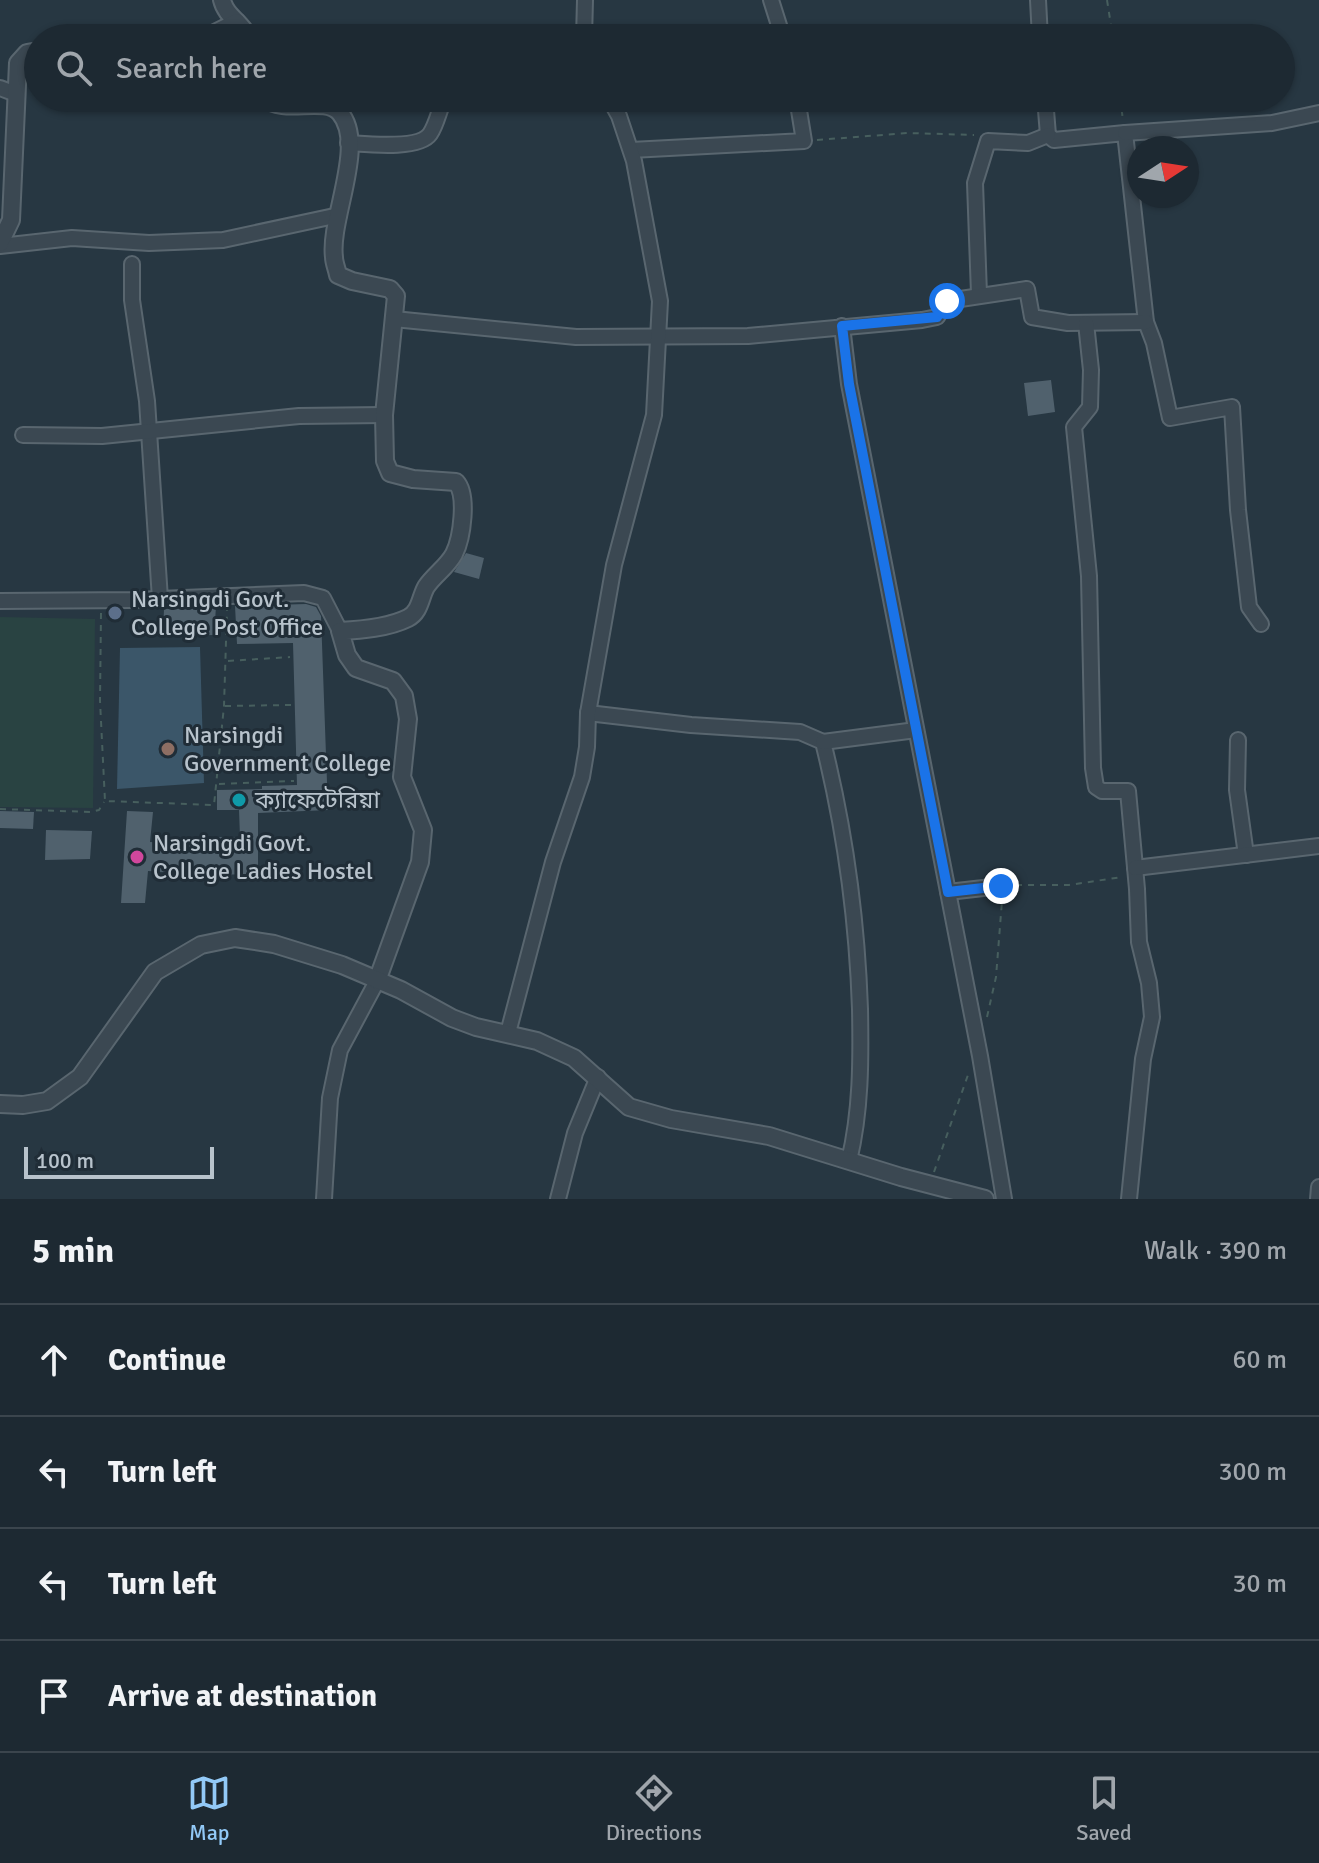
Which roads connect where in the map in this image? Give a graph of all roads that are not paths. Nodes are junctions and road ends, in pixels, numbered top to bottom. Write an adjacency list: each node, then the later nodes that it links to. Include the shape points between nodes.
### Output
1 (222, 0): 5 (street, via 225,12)
2 (585, 0): 7 (street)
3 (771, 0): 8 (street)
4 (1038, 0): 9 (street)
5 (237, 22): 6 (street)
6 (233, 24)
7 (584, 24)
8 (779, 24)
9 (1039, 24)
10 (24, 56): 11 (street)
11 (8, 91): 23 (street, via 11,220)
12 (340, 112): 20 (street)
13 (439, 112): 20 (street, via 422,141)
14 (617, 112): 21 (street)
15 (799, 112): 21 (street, via 804,141)
16 (1046, 112): 19 (street)
17 (1319, 113): 18 (street, via 1272,123)
18 (1125, 133): 19 (street, via 1054,140); 27 (street)
19 (1048, 135): 25 (street, via 1028,143 988,141 975,183)
20 (348, 143): 22 (street)
21 (631, 150): 30 (street, via 660,301)
22 (339, 215): 23 (street, via 223,240 72,238); 26 (street, via 333,256 338,275 390,289 396,296)
23 (0, 244)
24 (132, 264): 32 (street)
25 (979, 294): 28 (street, via 1027,289 1032,317); 29 (street, via 947,301 937,317)
26 (394, 319): 30 (street, via 576,337); 31 (street)
27 (1146, 322): 28 (street); 36 (street, via 1170,418 1232,407 1247,595)
28 (1086, 323): 44 (street, via 1090,407 1074,427 1089,576 1093,768 1096,787 1102,791 1128,791)
29 (842, 326): 30 (street, via 748,336); 39 (street)
30 (659, 337): 38 (street, via 654,415 614,565)
31 (384, 415): 32 (street, via 299,416); 37 (street, via 390,473 456,482 461,488 459,543 409,618)
32 (149, 431): 33 (street); 34 (street)
33 (23, 435)
34 (160, 599): 35 (street); 37 (street, via 316,595)
35 (0, 601)
36 (1261, 624)
37 (340, 631): 47 (street, via 356,668 393,681 404,696 408,719 402,777 423,830 420,862)
38 (588, 713): 41 (street, via 800,732); 48 (street, via 582,777 553,862)
39 (916, 730): 41 (street); 46 (street)
40 (1238, 740): 43 (street, via 1237,790)
41 (823, 742): 51 (street, via 856,920 861,1057)
42 (1319, 846): 43 (street)
43 (1246, 855): 44 (street)
44 (1135, 872): 57 (street, via 1139,942 1152,1017)
45 (1001, 886): 46 (street)
46 (948, 892): 56 (street)
47 (377, 981): 48 (street, via 452,1018); 50 (street, via 274,944 235,938 201,945 155,972 80,1077 47,1101); 53 (street, via 340,1050 330,1098)
48 (508, 1033): 49 (street, via 574,1058)
49 (598, 1077): 51 (street, via 629,1107 769,1136); 54 (street)
50 (0, 1104)
51 (849, 1161): 55 (street)
52 (1319, 1187): 58 (street)
53 (324, 1199)
54 (558, 1199)
55 (985, 1199)
56 (1004, 1199)
57 (1129, 1199)
58 (1318, 1199)

